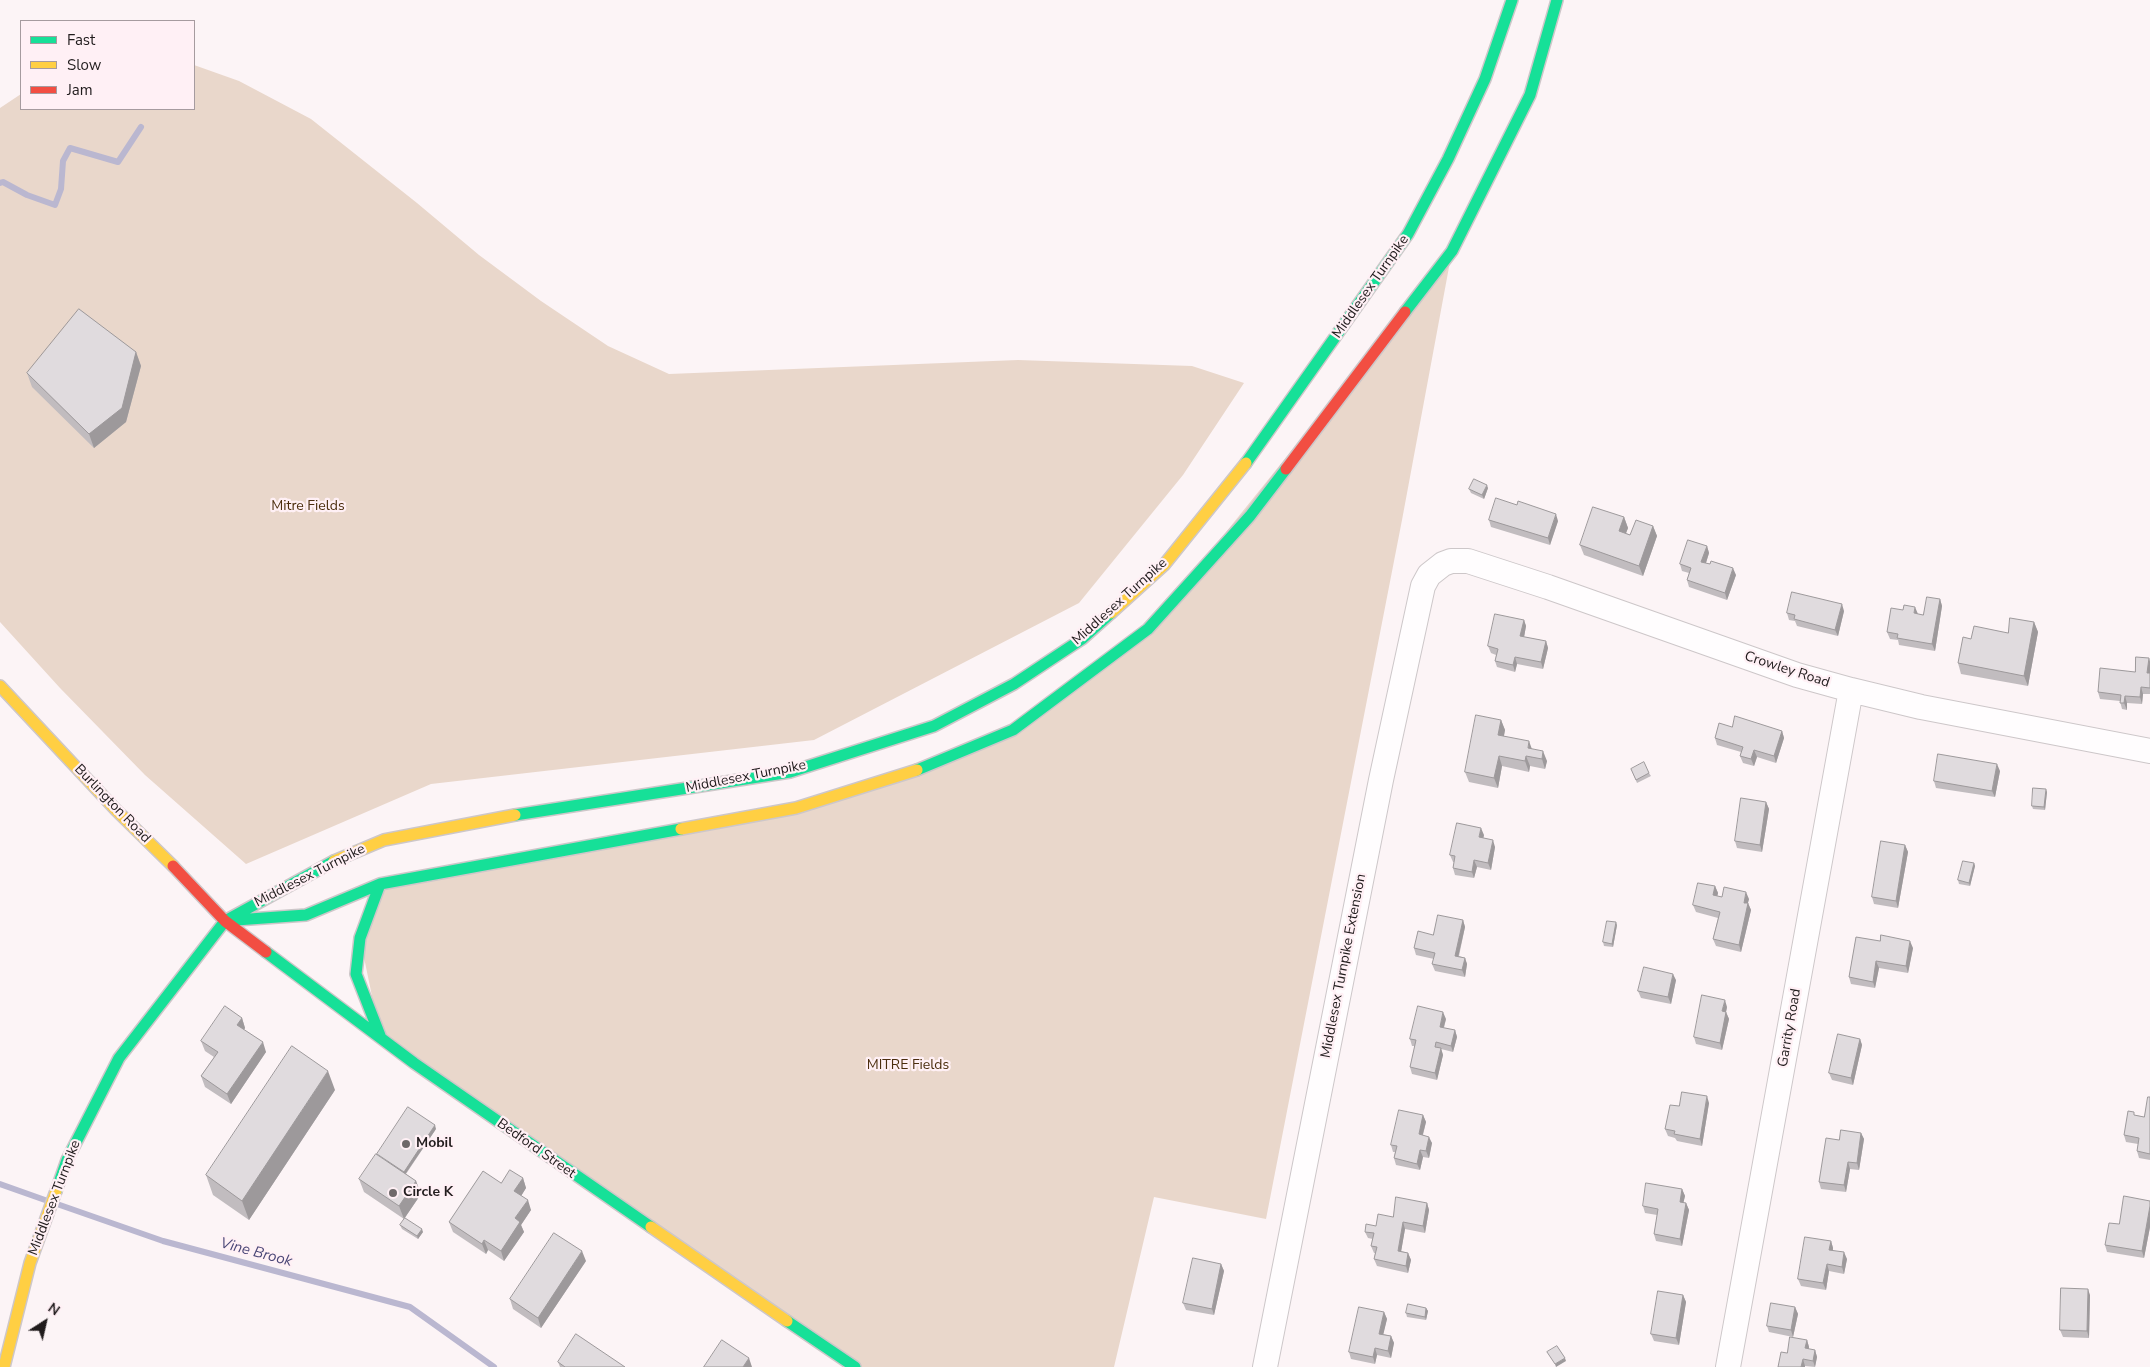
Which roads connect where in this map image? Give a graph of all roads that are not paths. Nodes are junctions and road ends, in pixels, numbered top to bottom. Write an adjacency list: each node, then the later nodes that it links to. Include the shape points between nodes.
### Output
1 (1512, 0): 8 (main road, Middlesex Turnpike, via 1485,79 1408,234 1246,463 1164,565 1082,639 1014,684 925,729 790,772 546,809 384,840 340,857)
2 (1557, 0): 7 (main road, Middlesex Turnpike, via 1530,95 1452,251 1250,516 1148,629 1013,730 901,776 796,808)
3 (1435, 569): 5 (street, Crowley Road, via 1451,561 1468,561 1780,669); 12 (street, Middlesex Turnpike Extension, via 1423,586 1381,780)
4 (0, 686): 8 (main road, Burlington Road)
5 (1852, 690): 6 (street, Crowley Road, via 1921,707); 13 (street, Garrity Road)
6 (2150, 751)
7 (380, 884): 8 (main road, Middlesex Turnpike, via 306,915); 9 (main road, via 360,938 356,974)
8 (225, 921): 9 (main road, Bedford Street); 10 (main road, Middlesex Turnpike, via 119,1058 94,1103 67,1160 30,1263)
9 (381, 1040): 11 (main road, Bedford Street)
10 (4, 1367)
11 (855, 1367)
12 (1266, 1367)
13 (1728, 1367)

